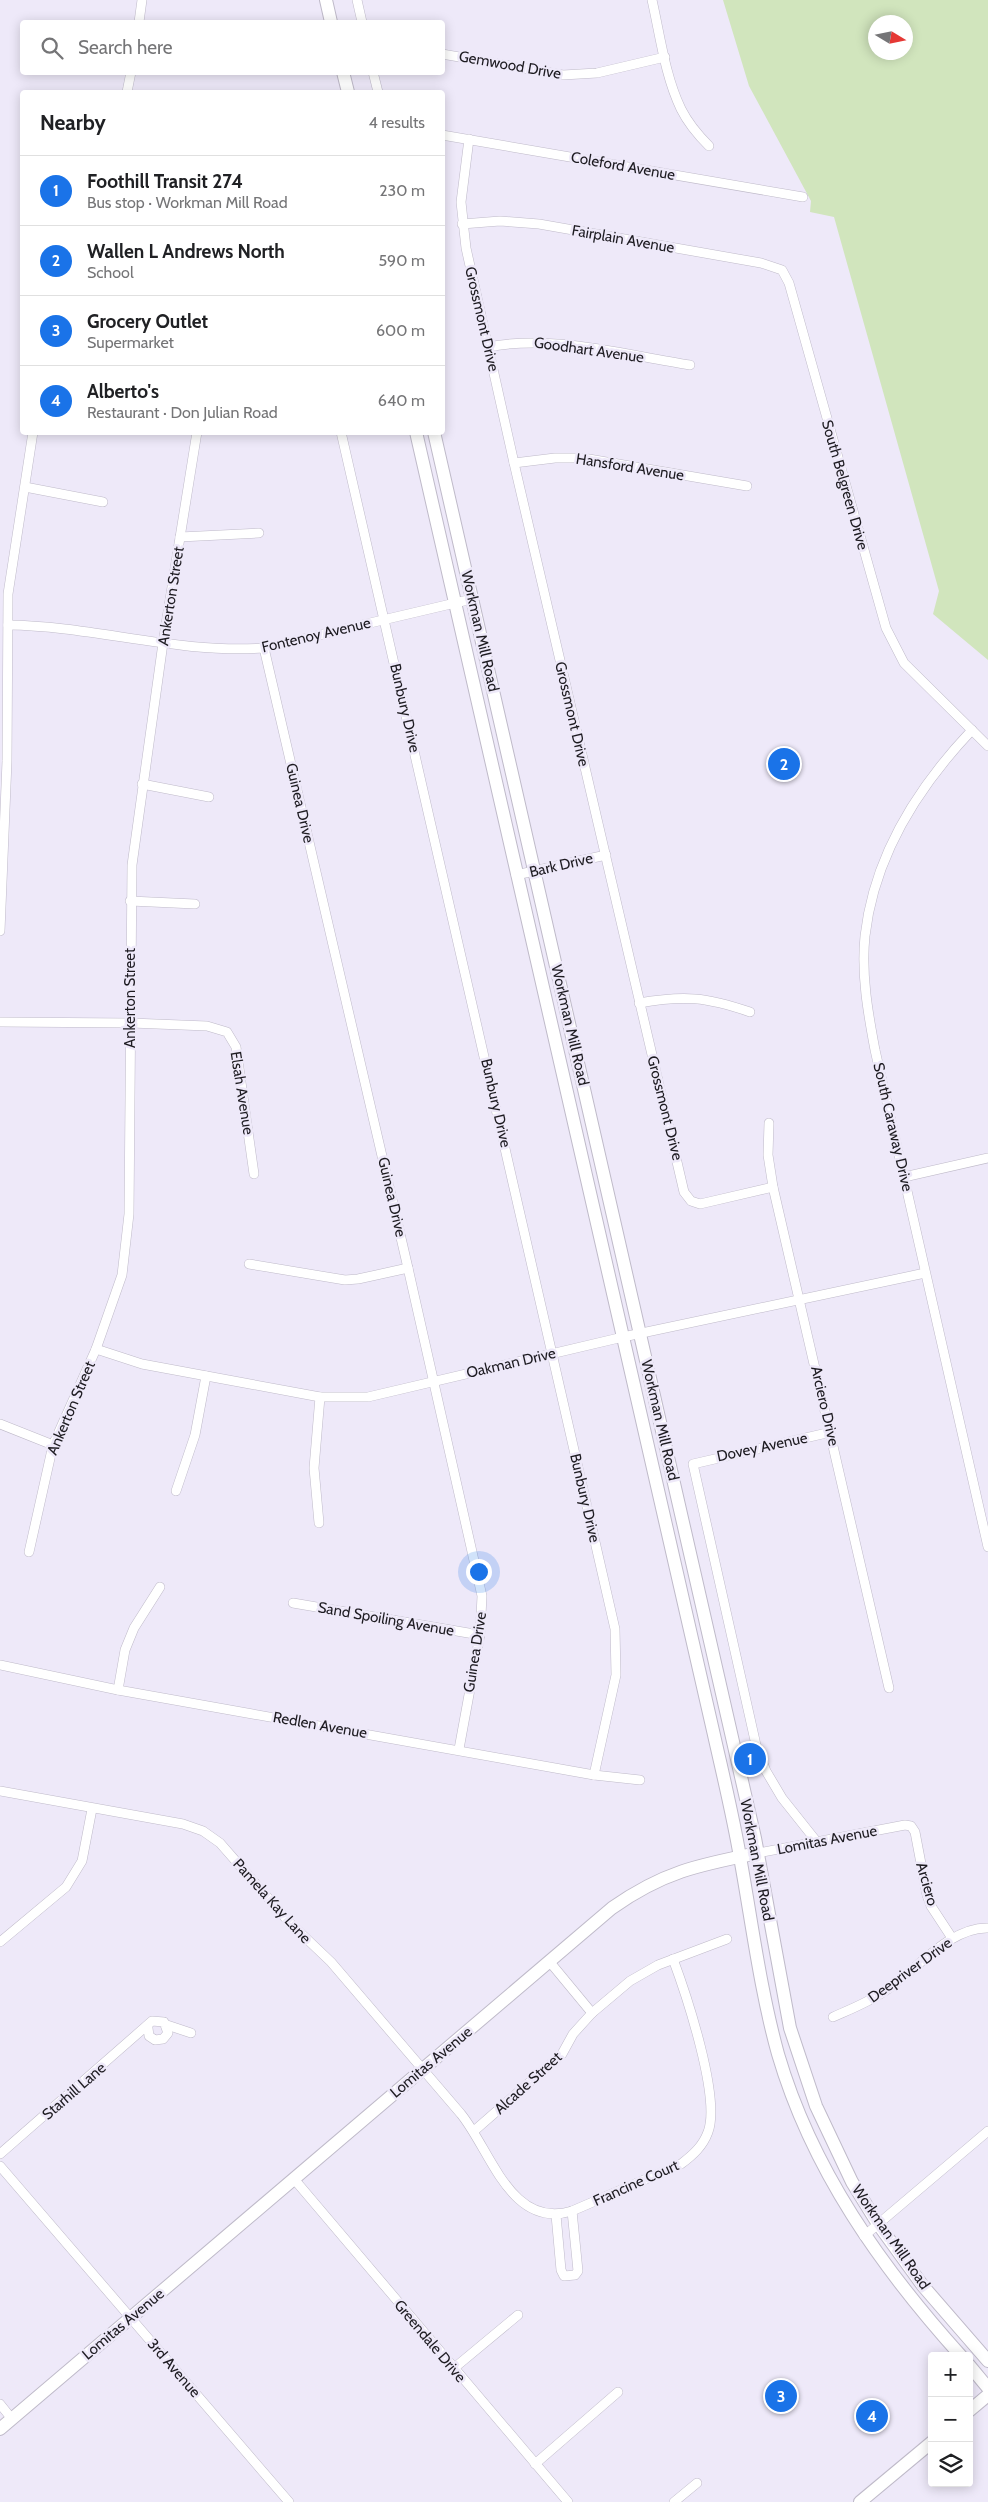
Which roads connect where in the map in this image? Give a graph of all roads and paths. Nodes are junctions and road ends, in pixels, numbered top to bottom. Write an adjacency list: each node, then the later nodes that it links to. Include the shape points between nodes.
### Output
1 (142, 0): 5 (street)
2 (326, 0): 6 (main road)
3 (357, 0): 7 (street)
4 (652, 0): 9 (street)
5 (139, 20)
6 (331, 20)
7 (362, 20)
8 (445, 54): 9 (street, Gemwood Drive, via 569,75 598,73)
9 (665, 57): 18 (street, via 681,108 691,126)
10 (130, 75): 13 (street)
11 (344, 75): 14 (main road)
12 (374, 75): 15 (street)
13 (127, 90)
14 (348, 90)
15 (378, 90)
16 (445, 135): 17 (street, Coleford Avenue)
17 (469, 139): 19 (street, Coleford Avenue); 20 (street, Grossmont Drive, via 462,182)
18 (709, 146)
19 (803, 196)
20 (462, 224): 21 (street, Fairplain Avenue, via 500,221 539,224 760,262); 22 (street, Grossmont Drive)
21 (782, 270): 41 (street, South Belgreen Drive, via 789,284 886,628 904,663)
22 (488, 348): 23 (street, Goodhart Avenue, via 526,342 553,343); 29 (street, Grossmont Drive)
23 (690, 365)
24 (33, 435): 31 (street)
25 (197, 435): 34 (street, Ankerton Street)
26 (343, 435): 37 (street, Bunbury Drive)
27 (417, 435): 36 (main road, Workman Mill Road)
28 (435, 435): 35 (main road, Workman Mill Road)
29 (514, 463): 30 (street, Hansford Avenue, via 583,458); 45 (street, Grossmont Drive)
30 (747, 486)
31 (25, 487): 32 (street); 38 (street, via 12,566)
32 (103, 502)
33 (260, 533): 34 (street)
34 (180, 537): 39 (street, Ankerton Street)
35 (472, 599): 36 (street, Fontenoy Avenue); 46 (main road, Workman Mill Road)
36 (454, 603): 37 (street, Fontenoy Avenue); 47 (main road, Workman Mill Road)
37 (385, 619): 40 (street, Fontenoy Avenue); 67 (street, Bunbury Drive)
38 (8, 625): 39 (street, Fontenoy Avenue, via 65,628); 50 (street, via 7,761)
39 (163, 643): 40 (street, Fontenoy Avenue, via 212,649); 43 (street, Ankerton Street)
40 (264, 648): 61 (street, Guinea Drive)
41 (972, 730): 42 (street, South Belgreen Drive); 58 (street, South Caraway Drive, via 947,756 904,818 875,882 869,910 864,964 869,1015)
42 (988, 746)
43 (142, 784): 44 (street); 48 (street, Ankerton Street)
44 (209, 797)
45 (606, 855): 46 (street, Bark Drive); 51 (street, Grossmont Drive)
46 (535, 871): 47 (street, Bark Drive); 64 (main road, Workman Mill Road)
47 (516, 875): 65 (main road, Workman Mill Road)
48 (130, 901): 49 (street); 54 (street, Ankerton Street)
49 (195, 904)
50 (0, 931)
51 (638, 1003): 52 (street, via 670,997 695,997); 59 (street, Grossmont Drive, via 684,1192 691,1201 700,1204)
52 (750, 1012)
53 (0, 1022): 54 (street, Elsah Avenue)
54 (130, 1022): 57 (street, Elsah Avenue, via 207,1026 226,1032 236,1047); 66 (street, Ankerton Street, via 129,1214 122,1275)
55 (769, 1124): 59 (street, Arciero Drive, via 768,1155)
56 (988, 1158): 58 (street)
57 (254, 1174)
58 (904, 1177): 62 (street, South Caraway Drive)
59 (773, 1187): 63 (street, Arciero Drive)
60 (249, 1264): 61 (street, via 345,1280)
61 (408, 1268): 69 (street, Guinea Drive)
62 (925, 1273): 63 (street, Oakman Drive); 76 (street, South Caraway Drive)
63 (799, 1301): 64 (street, Oakman Drive); 72 (street, Arciero Drive)
64 (640, 1333): 65 (street, Oakman Drive); 91 (main road, Workman Mill Road)
65 (623, 1337): 67 (street, Oakman Drive); 92 (main road, Workman Mill Road)
66 (96, 1349): 68 (street, Oakman Drive, via 142,1364); 73 (street, Ankerton Street)
67 (553, 1354): 69 (street, Oakman Drive); 85 (street, Bunbury Drive, via 615,1630 616,1675)
68 (206, 1376): 70 (street, Oakman Drive); 74 (street, via 195,1435)
69 (434, 1381): 70 (street, Oakman Drive, via 368,1397); 80 (street, Guinea Drive, via 482,1596)
70 (320, 1397): 75 (street, via 314,1468)
71 (0, 1424): 73 (street)
72 (831, 1432): 82 (street, Arciero Drive); 90 (street, Dovey Avenue, via 693,1464 756,1745 782,1798)
73 (52, 1445): 77 (street, Ankerton Street)
74 (176, 1491)
75 (319, 1523)
76 (988, 1547)
77 (29, 1552)
78 (160, 1587): 83 (street, via 134,1628)
79 (293, 1604): 80 (street, Sand Spoiling Avenue)
80 (480, 1635): 84 (street, Guinea Drive)
81 (0, 1665): 83 (street, Redlen Avenue)
82 (889, 1688)
83 (118, 1690): 84 (street, Redlen Avenue)
84 (458, 1749): 85 (street, Redlen Avenue)
85 (594, 1774): 86 (street, Redlen Avenue)
86 (640, 1780)
87 (0, 1791): 88 (street, Pamela Kay Lane)
88 (92, 1809): 96 (street, via 82,1862 66,1887); 104 (street, Pamela Kay Lane, via 183,1824 203,1831 220,1843 294,1927 331,1962)
89 (911, 1826): 90 (street, Lomitas Avenue); 94 (street, Arciero, via 915,1832 927,1894)
90 (818, 1842): 91 (street, Lomitas Avenue)
91 (758, 1852): 92 (main road, Lomitas Avenue); 112 (main road, Workman Mill Road, via 780,1986 802,2068 834,2147)
92 (740, 1856): 98 (main road, Lomitas Avenue, via 675,1872 646,1885 612,1908); 113 (main road, Workman Mill Road, via 761,1980 778,2054 818,2157)
93 (988, 1928): 94 (street, Deepriver Drive, via 966,1931)
94 (952, 1938): 100 (street, Deepriver Drive, via 885,1991)
95 (727, 1939): 97 (street, Alcade Street)
96 (0, 1942)
97 (673, 1959): 99 (street, Alcade Street, via 642,1973); 110 (street, Francine Court, via 697,2030 712,2111 709,2131 693,2155 682,2164)
98 (549, 1961): 99 (street); 104 (main road, Lomitas Avenue)
99 (592, 2013): 105 (street, Alcade Street, via 573,2034 562,2054)
100 (833, 2017)
101 (167, 2025): 102 (street, via 156,2020); 102 (street, via 168,2033 159,2041 149,2036); 103 (street)
102 (148, 2028): 107 (street, Starhill Lane)
103 (192, 2033)
104 (423, 2069): 105 (street, Pamela Kay Lane); 109 (main road, Lomitas Avenue)
105 (474, 2131): 111 (street, Francine Court, via 508,2188 532,2210)
106 (988, 2132): 112 (street)
107 (0, 2154)
108 (0, 2166): 115 (street, 3rd Avenue)
109 (294, 2179): 115 (main road, Lomitas Avenue); 118 (street, Greendale Drive)
110 (572, 2211): 111 (street, Francine Court); 111 (street, via 578,2271 570,2277 564,2276 561,2270)
111 (556, 2215)
112 (878, 2224): 113 (street); 117 (main road, Workman Mill Road, via 924,2286)
113 (864, 2236): 116 (main road, Workman Mill Road)
114 (518, 2315): 118 (street)
115 (131, 2317): 125 (main road, Lomitas Avenue); 130 (street, 3rd Avenue)
116 (958, 2352)
117 (988, 2361)
118 (453, 2369): 128 (street, Greendale Drive)
119 (973, 2370): 120 (main road)
120 (988, 2388)
121 (618, 2392): 128 (street)
122 (988, 2395): 124 (main road)
123 (0, 2404): 125 (street)
124 (973, 2408)
125 (12, 2419): 126 (main road, Lomitas Avenue)
126 (0, 2429)
127 (928, 2445): 133 (main road)
128 (534, 2464): 131 (street, Greendale Drive)
129 (697, 2483): 132 (street)
130 (290, 2502)
131 (568, 2502)
132 (674, 2502)
133 (860, 2502)

